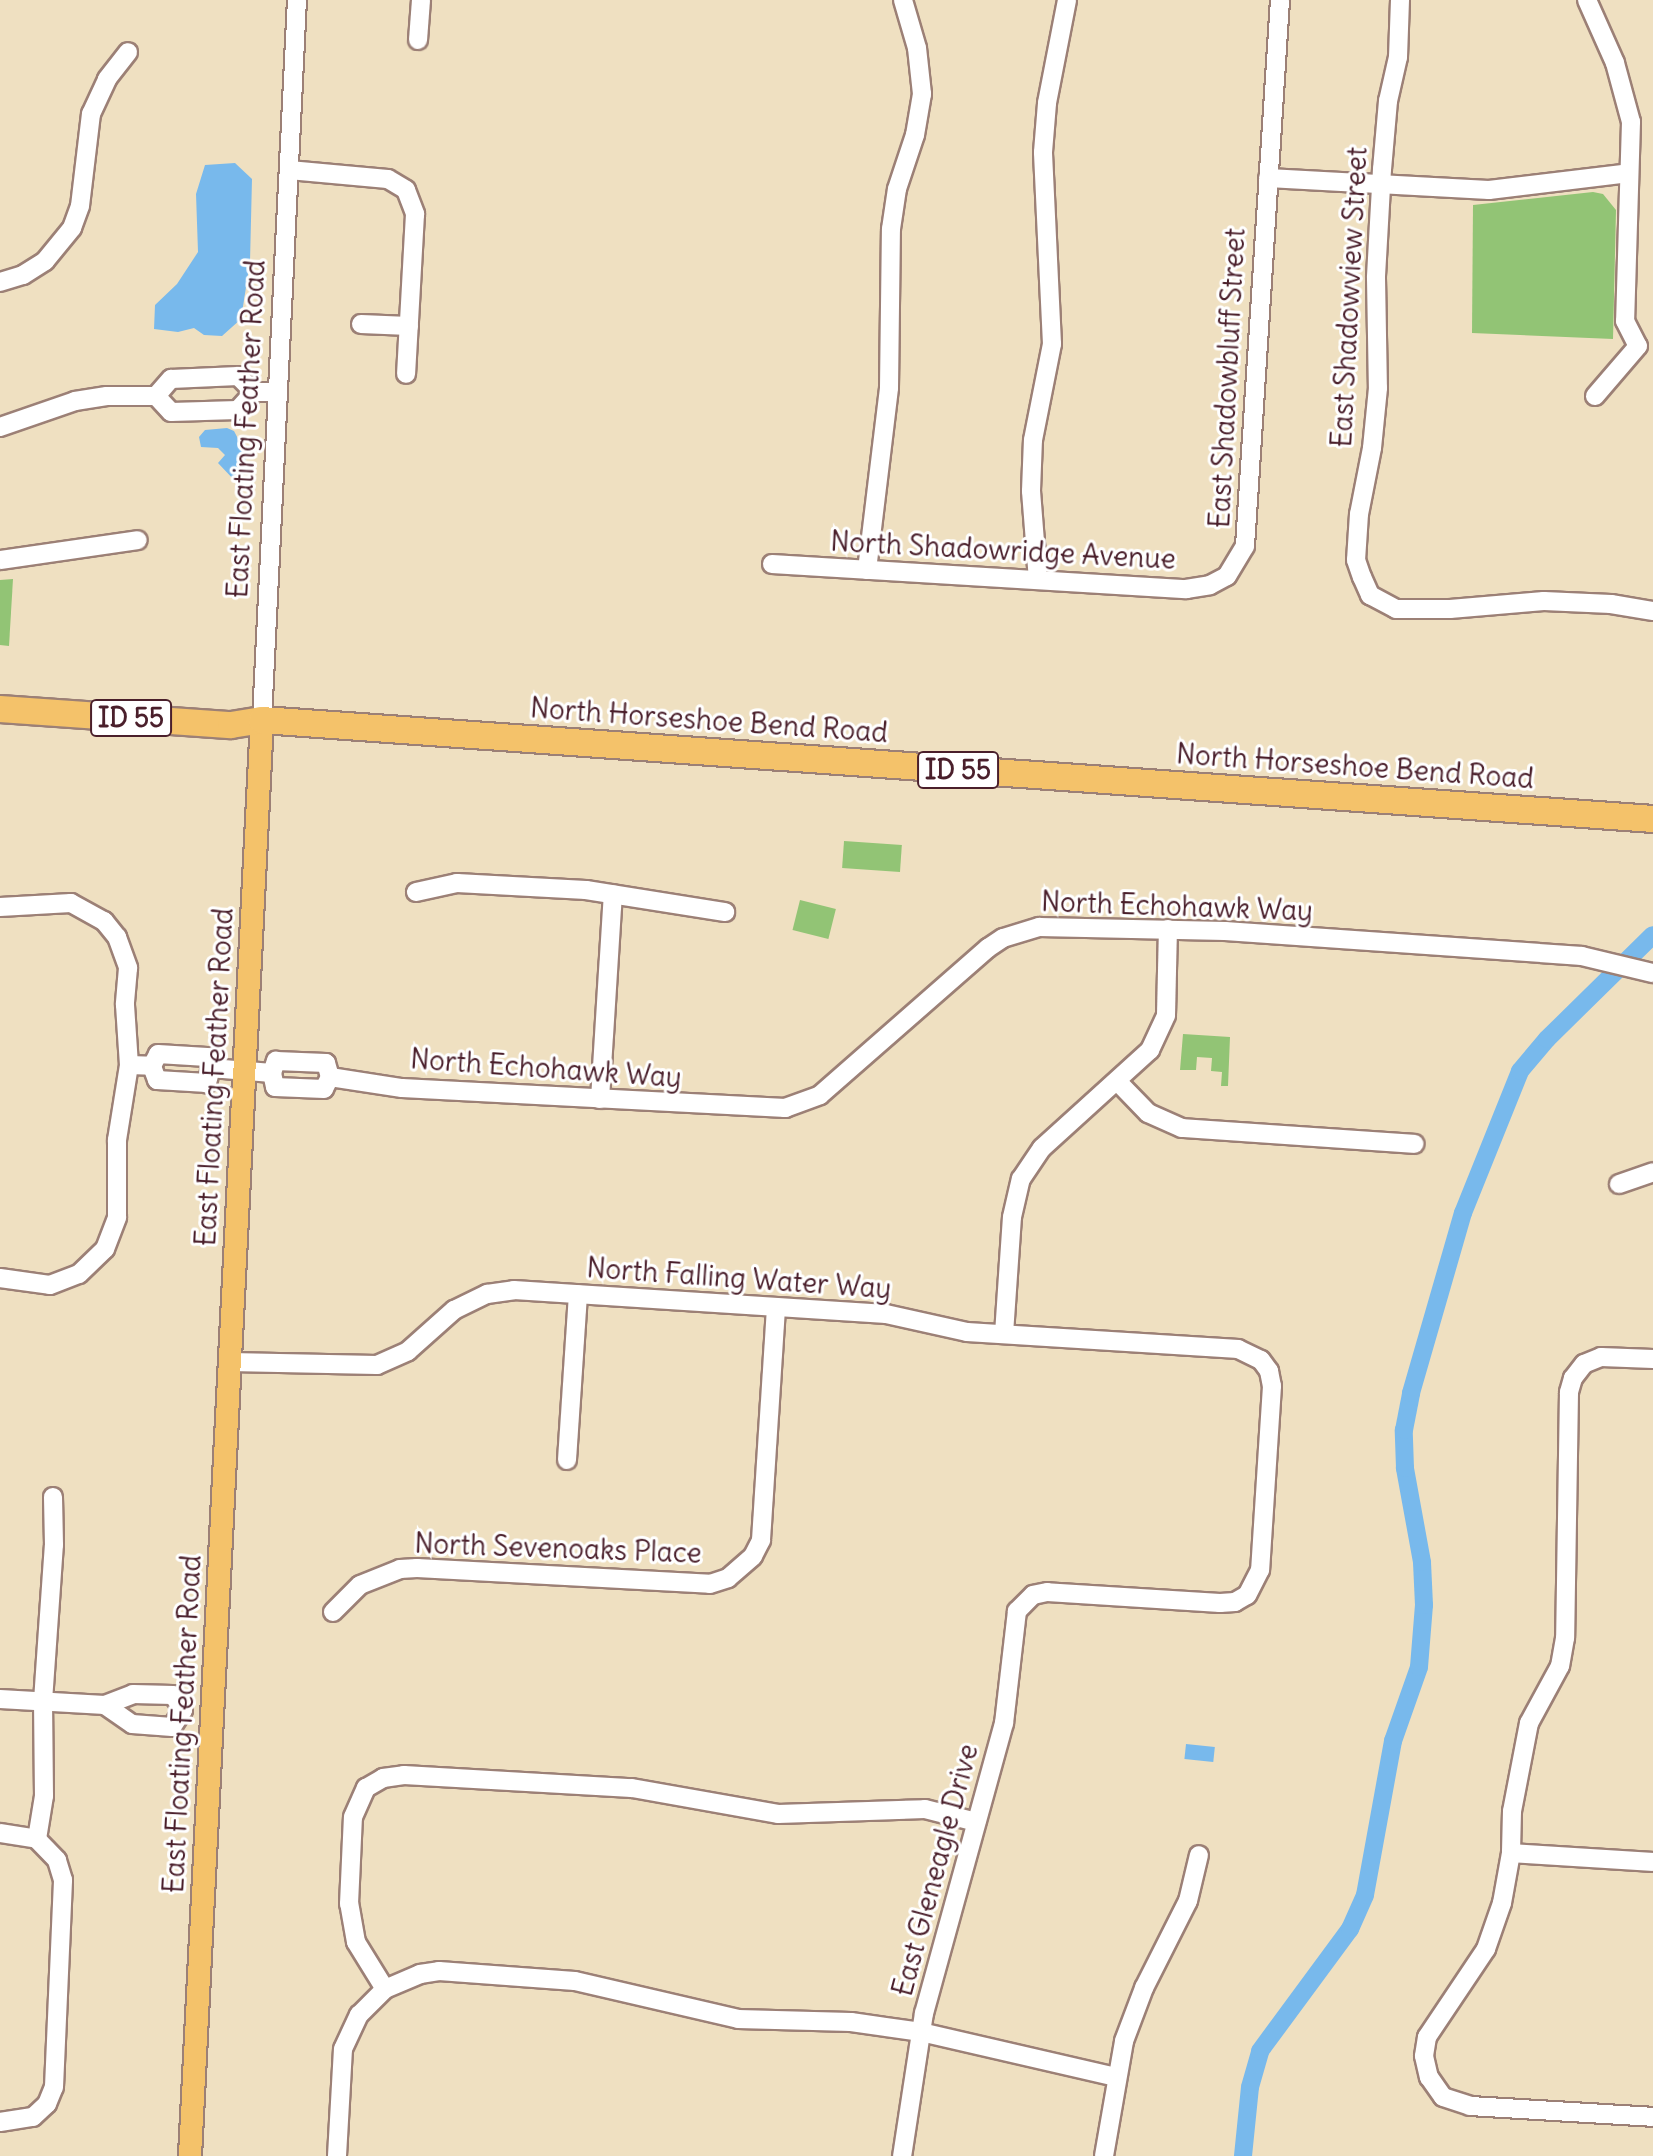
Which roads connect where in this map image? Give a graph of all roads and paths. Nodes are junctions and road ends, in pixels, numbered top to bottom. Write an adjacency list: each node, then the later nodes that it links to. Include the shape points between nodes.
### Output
1 (297, 0): 10 (street, East Floating Feather Road)
2 (421, 0): 8 (street)
3 (903, 0): 27 (street, via 917,48 922,94 891,229 889,388)
4 (1067, 0): 29 (street, via 1043,152 1052,344 1033,440)
5 (1280, 0): 12 (street, East Shadowbluff Street)
6 (1400, 0): 13 (street, East Shadowview Street)
7 (1587, 0): 11 (street, via 1615,63 1631,122)
8 (418, 40)
9 (128, 52): 14 (street, via 107,79 91,114 80,206 72,228 45,261)
10 (289, 170): 16 (street, via 388,179 406,190 415,214); 20 (street, East Floating Feather Road)
11 (1629, 173): 13 (street, via 1489,190); 17 (street, via 1625,321)
12 (1268, 178): 13 (street); 28 (street, East Shadowbluff Street, via 1245,546)
13 (1382, 184): 30 (street, East Shadowview Street, via 1376,278 1378,388 1356,560 1370,595 1396,609 1544,601)
14 (0, 282)
15 (361, 324): 16 (street)
16 (409, 326): 18 (street)
17 (1646, 350): 22 (street)
18 (406, 374)
19 (254, 392): 20 (street); 21 (street, via 238,376 171,379); 21 (street, via 238,410 171,412)
20 (278, 392): 32 (street, East Floating Feather Road)
21 (156, 396): 23 (street, via 75,401)
22 (1595, 396)
23 (0, 427)
24 (138, 540): 25 (street)
25 (0, 560)
26 (772, 564): 27 (street, North Shadowridge Avenue)
27 (867, 570): 29 (street, North Shadowridge Avenue)
28 (1227, 576): 29 (street, North Shadowridge Avenue, via 1186,589)
29 (1038, 580)
30 (1653, 611)
31 (0, 709): 32 (highway, North Horseshoe Bend Road / ID 55, via 231,725)
32 (262, 720): 33 (highway, North Horseshoe Bend Road / ID 55); 43 (main road, East Floating Feather Road)
33 (1653, 819)
34 (416, 892): 35 (street, via 457,883)
35 (613, 894): 37 (street); 47 (street)
36 (0, 907): 40 (street, via 71,903 104,921 117,937 128,968)
37 (725, 912)
38 (1168, 929): 39 (street, North Echohawk Way, via 1566,955); 46 (street, via 1166,1015 1160,1034); 47 (street, North Echohawk Way, via 1039,927 1003,938 837,1081 804,1103 767,1109)
39 (1645, 971)
40 (129, 1065): 41 (street); 51 (street, via 117,1140 117,1217 105,1249 79,1274 50,1285)
41 (152, 1066): 42 (street, via 158,1054 207,1057); 42 (street, via 157,1080 207,1083)
42 (211, 1068): 43 (street, North Echohawk Way)
43 (244, 1071): 44 (street, North Echohawk Way); 56 (main road, East Floating Feather Road)
44 (272, 1073): 45 (street, North Echohawk Way, via 275,1087 324,1089); 45 (street, North Echohawk Way, via 276,1061 326,1063)
45 (330, 1077): 47 (street, North Echohawk Way, via 402,1088)
46 (1118, 1082): 48 (street, via 1148,1113 1182,1128); 54 (street, via 1042,1148 1021,1179 1012,1217)
47 (600, 1099)
48 (1414, 1144)
49 (1653, 1172): 50 (street)
50 (1619, 1184)
51 (0, 1278)
52 (578, 1294): 53 (street, North Falling Water Way); 56 (street, North Falling Water Way, via 487,1294 454,1310 408,1351 377,1365); 57 (street)
53 (776, 1307): 54 (street, North Falling Water Way, via 886,1314 967,1332); 60 (street, North Sevenoaks Place, via 761,1540 742,1568 710,1584 400,1569 360,1585)
54 (1004, 1334): 59 (street, North Falling Water Way, via 1238,1349 1261,1360 1272,1386 1260,1570 1247,1595 1220,1603 1047,1592)
55 (1653, 1359): 69 (street, via 1601,1357 1584,1364 1569,1392 1565,1638 1560,1666 1529,1723 1512,1811)
56 (230, 1362): 65 (main road, East Floating Feather Road)
57 (567, 1460)
58 (53, 1497): 62 (street)
59 (1024, 1601): 66 (street, East Gleneagle Drive, via 1014,1623 1004,1723)
60 (333, 1612)
61 (0, 1699): 62 (street)
62 (43, 1701): 63 (street); 68 (street, via 44,1796)
63 (105, 1705): 64 (street, via 133,1694 173,1695); 64 (street, via 132,1724 172,1727)
64 (183, 1710): 65 (street)
65 (212, 1711): 77 (main road, East Floating Feather Road)
66 (976, 1822): 72 (street, via 915,1808 759,1812 632,1788 383,1778 366,1788 353,1817 350,1923); 73 (street, East Gleneagle Drive)
67 (0, 1833): 68 (street)
68 (37, 1839): 76 (street, via 57,1860 63,1880 54,2087 47,2104 33,2117)
69 (1511, 1853): 71 (street); 75 (street, via 1486,1949 1427,2037 1429,2077 1443,2097 1470,2106)
70 (1199, 1855): 74 (street, via 1188,1901 1136,2005)
71 (1653, 1862)
72 (385, 1989): 73 (street, via 439,1971 575,1981 738,2019 860,2023); 78 (street, via 359,2015 343,2049)
73 (921, 2032): 74 (street); 79 (street, East Gleneagle Drive)
74 (1116, 2077): 80 (street)
75 (1653, 2117)
76 (0, 2122)
77 (190, 2156)
78 (337, 2156)
79 (902, 2156)
80 (1104, 2156)

